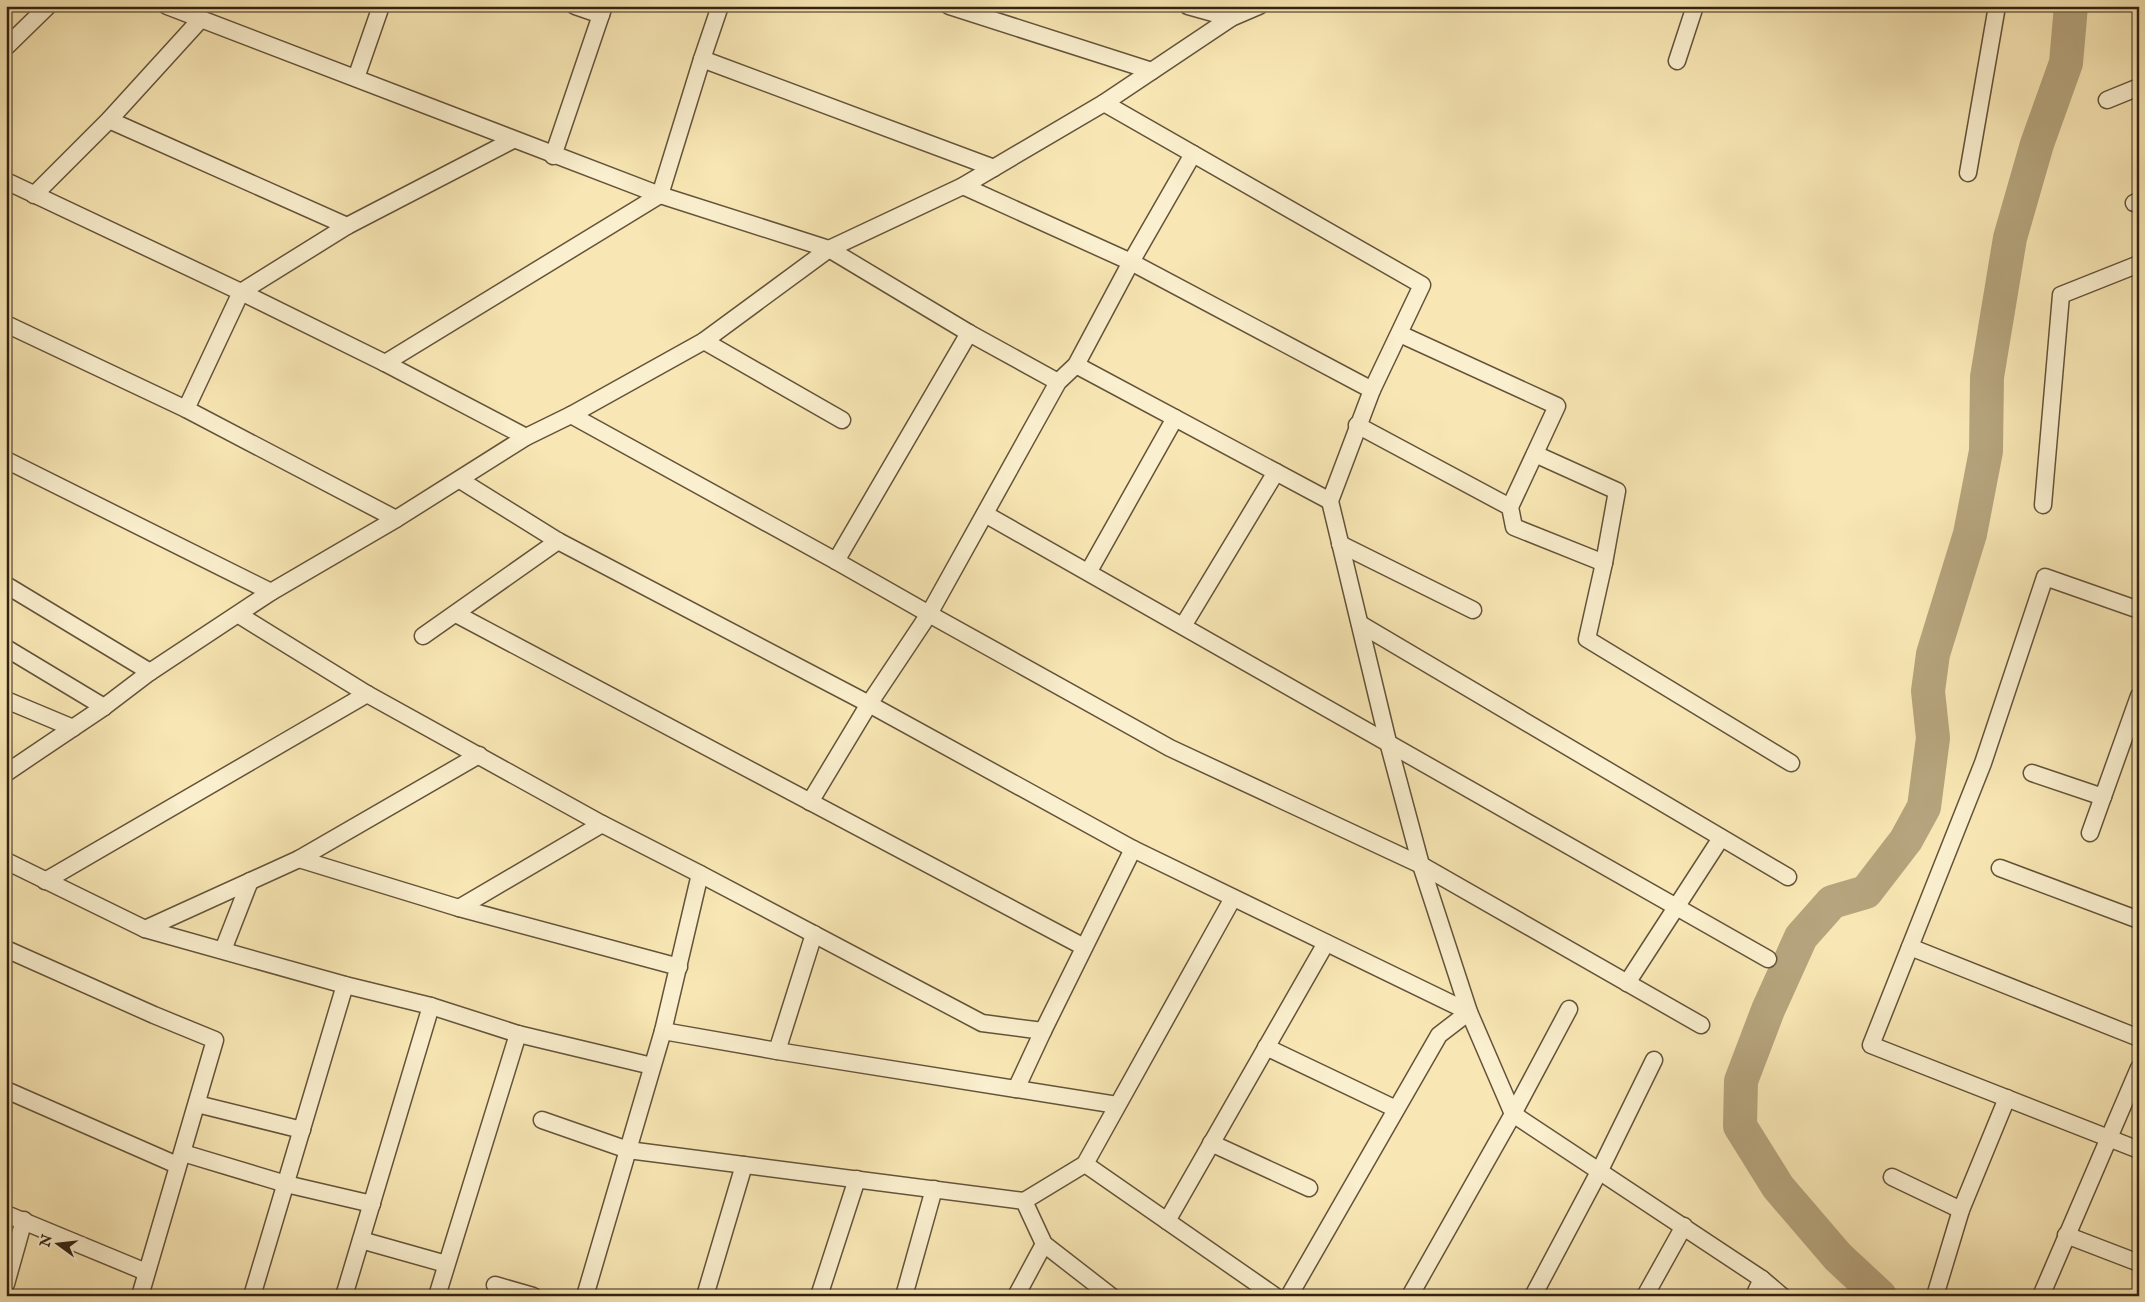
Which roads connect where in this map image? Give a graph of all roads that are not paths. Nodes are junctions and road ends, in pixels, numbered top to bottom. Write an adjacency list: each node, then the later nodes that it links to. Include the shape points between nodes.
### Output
1 (48, 6): 14 (street)
2 (167, 6): 13 (street)
3 (381, 6): 18 (street)
4 (575, 6): 11 (street)
5 (720, 6): 15 (street)
6 (950, 6): 17 (street)
7 (1259, 6): 12 (street)
8 (1695, 6): 16 (street)
9 (1997, 6): 27 (street)
10 (1199, 8): 12 (street)
11 (602, 11): 25 (street)
12 (1231, 18): 17 (street)
13 (201, 19): 18 (street); 22 (street)
14 (6, 47)
15 (702, 59): 26 (street); 31 (street)
16 (1677, 61)
17 (1152, 71): 21 (street)
18 (356, 78): 23 (street)
19 (2139, 87): 20 (street)
20 (2107, 100)
21 (1104, 103): 24 (street); 26 (street)
22 (109, 120): 30 (street); 32 (street)
23 (513, 140): 25 (street); 32 (street)
24 (1193, 154): 34 (street); 41 (street, via 1422,285)
25 (553, 156): 31 (street)
26 (994, 168): 29 (street)
27 (1968, 172)
28 (6, 181): 30 (street)
29 (963, 186): 33 (street); 34 (street)
30 (34, 195): 38 (street)
31 (660, 196): 33 (street); 43 (street)
32 (347, 226): 38 (street)
33 (829, 250): 40 (street); 42 (street)
34 (1131, 262): 44 (street); 46 (street)
35 (2139, 264): 36 (street)
36 (2121, 271): 37 (street); 58 (street, via 2060,295)
37 (2139, 278)
38 (241, 292): 43 (street); 47 (street)
39 (6, 324): 47 (street)
40 (968, 333): 45 (street); 64 (street)
41 (1400, 334): 46 (street); 53 (street, via 1557,406)
42 (704, 341): 48 (street); 50 (street)
43 (385, 363): 52 (street)
44 (1076, 365): 45 (street); 49 (street)
45 (1058, 382): 60 (street)
46 (1372, 390): 51 (street)
47 (186, 409): 61 (street)
48 (571, 415): 52 (street); 64 (street)
49 (1175, 418): 55 (street); 66 (street)
50 (842, 420)
51 (1357, 425): 57 (street); 59 (street)
52 (526, 436): 56 (street)
53 (1535, 454): 59 (street); 65 (street, via 1617,491)
54 (6, 460): 68 (street)
55 (1276, 472): 57 (street); 75 (street)
56 (460, 480): 61 (street); 62 (street)
57 (1330, 501): 63 (street)
58 (2043, 505)
59 (1510, 507): 65 (street, via 1514,527)
60 (985, 514): 66 (street); 72 (street)
61 (396, 519): 68 (street)
62 (558, 541): 71 (street); 82 (street)
63 (1340, 544): 69 (street); 74 (street)
64 (836, 560): 72 (street)
65 (1604, 563): 87 (street, via 1587,639)
66 (1089, 572): 75 (street)
67 (6, 585): 78 (street)
68 (271, 592): 73 (street)
69 (1474, 610)
70 (2139, 610): 112 (street, via 2045,577 1983,763)
71 (456, 614): 76 (street); 91 (street)
72 (928, 614): 82 (street); 98 (street, via 1170,748)
73 (239, 615): 78 (street); 79 (street)
74 (1360, 624): 85 (street); 94 (street)
75 (1183, 626): 85 (street)
76 (423, 636)
77 (6, 648): 83 (street)
78 (150, 672): 83 (street)
79 (367, 694): 86 (street); 102 (street)
80 (2139, 696): 90 (street)
81 (6, 700): 84 (street)
82 (869, 704): 91 (street); 95 (street)
83 (104, 707): 84 (street)
84 (73, 728): 88 (street)
85 (1388, 742): 98 (street); 105 (street)
86 (479, 755): 92 (street); 96 (street)
87 (1791, 763)
88 (6, 773)
89 (2032, 773): 90 (street)
90 (2103, 798): 93 (street)
91 (810, 802): 111 (street)
92 (602, 824): 100 (street); 106 (street)
93 (2090, 833)
94 (1721, 838): 101 (street); 105 (street)
95 (1133, 849): 104 (street); 111 (street)
96 (298, 859): 103 (street); 106 (street)
97 (6, 861): 102 (street)
98 (1421, 865): 117 (street); 121 (street)
99 (2000, 868): 107 (street)
100 (700, 874): 109 (street); 116 (street)
101 (1788, 877)
102 (45, 881): 108 (street)
103 (250, 881): 108 (street); 114 (street)
104 (1234, 898): 110 (street); 136 (street)
105 (1676, 907): 115 (street); 117 (street)
106 (458, 908): 116 (street)
107 (2139, 920)
108 (144, 929): 114 (street)
109 (814, 934): 124 (street, via 982,1023); 128 (street)
110 (1326, 943): 121 (street); 127 (street)
111 (1084, 947): 124 (street)
112 (1910, 947): 126 (street); 134 (street, via 1872,1045)
113 (6, 949): 135 (street, via 215,1040)
114 (223, 950): 118 (street)
115 (1768, 959)
116 (679, 967): 123 (street)
117 (1627, 983): 122 (street)
118 (345, 985): 119 (street); 140 (street)
119 (431, 1006): 125 (street); 155 (street)
120 (1569, 1009): 138 (street)
121 (1468, 1012): 137 (street, via 1439,1035); 138 (street)
122 (1701, 1025)
123 (664, 1031): 128 (street); 130 (street)
124 (1043, 1031): 132 (street)
125 (518, 1034): 130 (street); 165 (street)
126 (2139, 1038)
127 (1266, 1047): 137 (street); 142 (street)
128 (777, 1051): 132 (street)
129 (1654, 1060): 148 (street)
130 (652, 1066): 143 (street)
131 (2139, 1068): 141 (street)
132 (1016, 1089): 136 (street)
133 (6, 1090): 145 (street)
134 (2007, 1098): 141 (street); 156 (street)
135 (197, 1104): 140 (street); 145 (street)
136 (1117, 1105): 146 (street)
137 (1396, 1109): 182 (street)
138 (1513, 1114): 148 (street); 183 (street)
139 (542, 1120): 143 (street)
140 (302, 1130): 151 (street)
141 (2109, 1138): 144 (street); 161 (street)
142 (1211, 1144): 152 (street); 159 (street)
143 (628, 1150): 147 (street); 175 (street)
144 (2139, 1150)
145 (180, 1159): 151 (street); 166 (street)
146 (1085, 1164): 154 (street); 159 (street)
147 (744, 1165): 150 (street); 176 (street)
148 (1600, 1170): 160 (street); 184 (street)
149 (1892, 1178): 156 (street)
150 (857, 1179): 153 (street); 177 (street)
151 (286, 1184): 155 (street); 171 (street)
152 (1309, 1188)
153 (934, 1189): 154 (street); 178 (street)
154 (1024, 1201): 163 (street)
155 (372, 1204): 162 (street)
156 (1961, 1210): 188 (street)
157 (6, 1214): 158 (street)
158 (24, 1220): 166 (street); 168 (street)
159 (1167, 1221): 181 (street)
160 (1684, 1226): 167 (street); 185 (street)
161 (2066, 1235): 164 (street); 189 (street)
162 (362, 1240): 165 (street); 172 (street)
163 (1044, 1244): 179 (street); 180 (street)
164 (2139, 1263)
165 (446, 1264): 173 (street)
166 (146, 1272): 170 (street)
167 (1762, 1279): 186 (street); 187 (street)
168 (6, 1284)
169 (495, 1285): 174 (street)
170 (140, 1296)
171 (252, 1296)
172 (344, 1296)
173 (437, 1296)
174 (534, 1296)
175 (585, 1296)
176 (705, 1296)
177 (819, 1296)
178 (904, 1296)
179 (1016, 1296)
180 (1111, 1296)
181 (1275, 1296)
182 (1289, 1296)
183 (1410, 1296)
184 (1533, 1296)
185 (1645, 1296)
186 (1754, 1296)
187 (1782, 1296)
188 (1935, 1296)
189 (2041, 1296)

